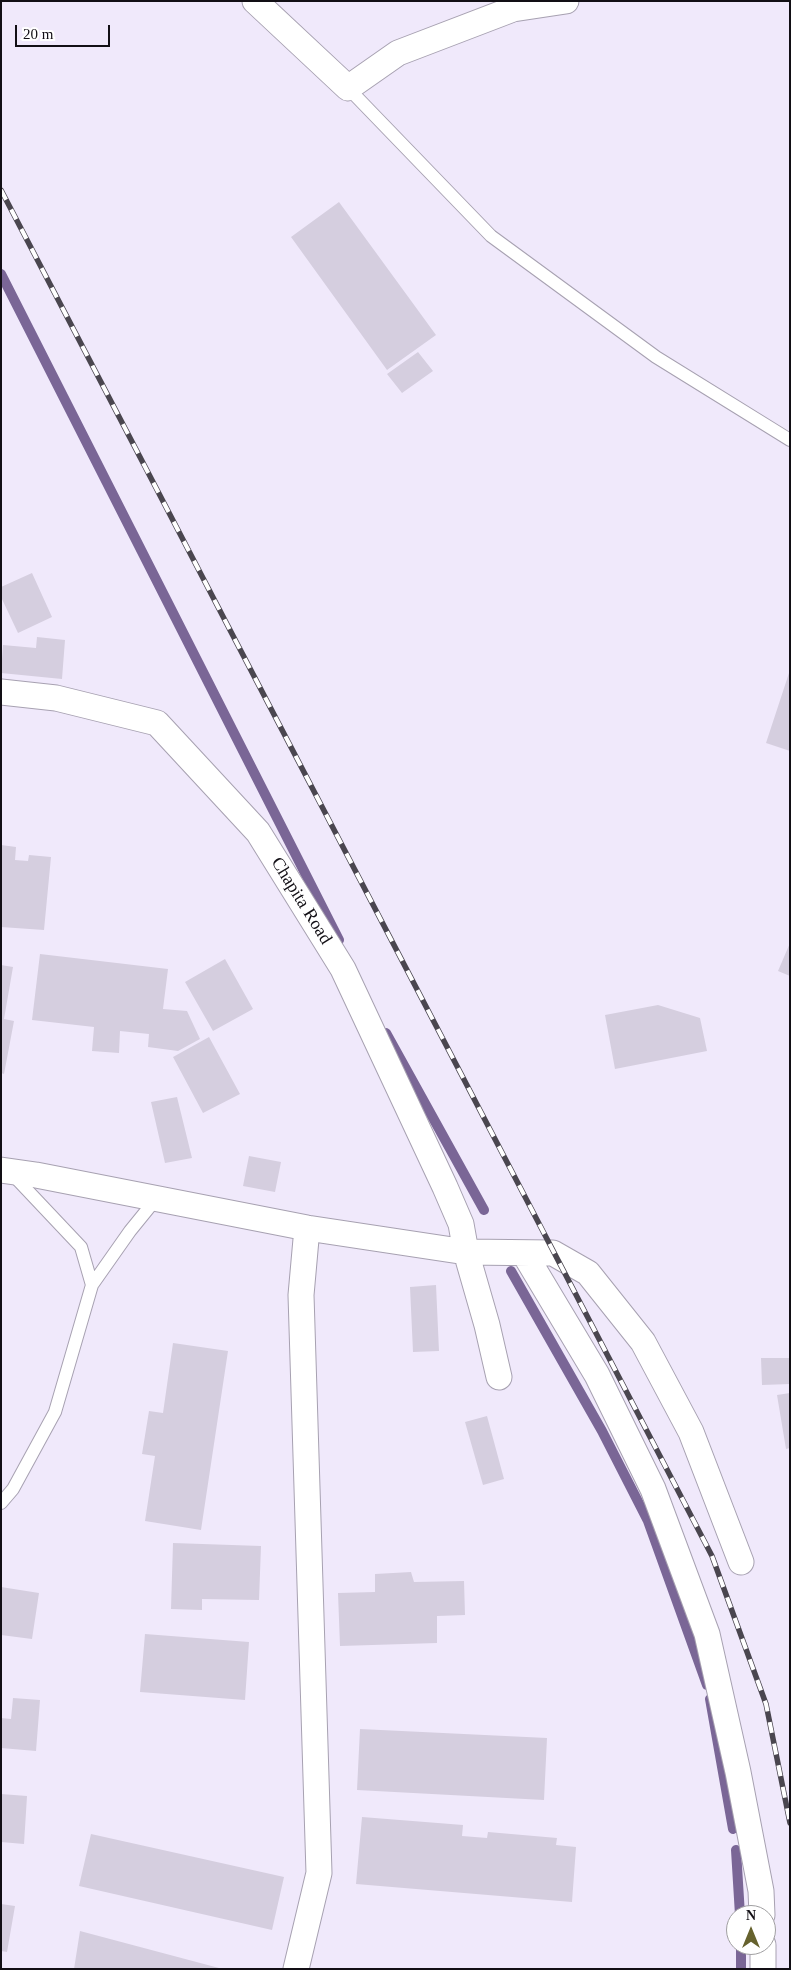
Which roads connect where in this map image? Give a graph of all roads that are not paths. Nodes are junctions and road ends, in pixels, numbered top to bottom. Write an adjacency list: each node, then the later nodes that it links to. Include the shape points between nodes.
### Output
1 (255, 1): 3 (street)
2 (566, 1): 3 (street, via 513,9 398,53)
3 (348, 88): 4 (lane, via 491,236 656,357)
4 (790, 440)
5 (1, 692): 9 (street, Chapita Road, via 56,698 157,723 258,832 343,969 445,1187 461,1224)
6 (6, 1170): 7 (street); 11 (lane, via 81,1247)
7 (156, 1199): 8 (street); 11 (lane)
8 (307, 1228): 9 (street); 17 (street, via 301,1295 319,1873)
9 (466, 1252): 10 (street); 12 (street, Chapita Road)
10 (524, 1253): 14 (street, via 553,1253 588,1273 643,1342 691,1432); 15 (street, via 597,1375 644,1472 708,1634 738,1772)
11 (92, 1285): 13 (lane, via 55,1412 12,1490)
12 (499, 1377)
13 (1, 1503)
14 (741, 1562)
15 (762, 1905)
16 (763, 1955): 18 (street)
17 (296, 1969)
18 (763, 1969)

